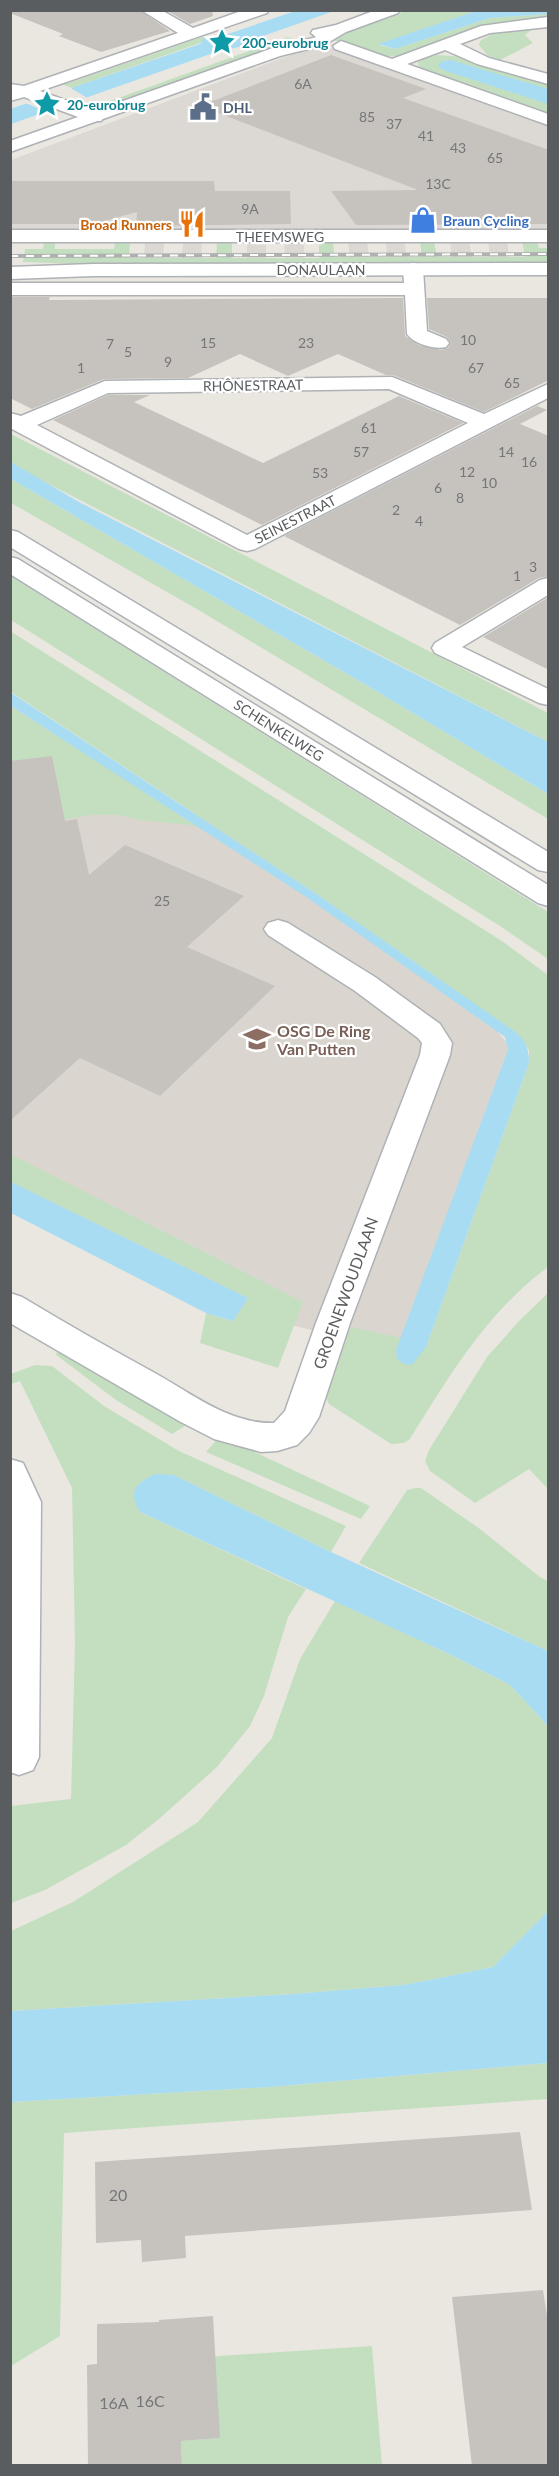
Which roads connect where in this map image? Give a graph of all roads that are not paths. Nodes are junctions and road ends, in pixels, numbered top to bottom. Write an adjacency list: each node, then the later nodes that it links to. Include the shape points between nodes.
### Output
1 (148, 10): 7 (street)
2 (180, 10): 6 (street)
3 (261, 10): 6 (street)
4 (392, 10): 13 (street, via 321,40 276,52)
5 (549, 22): 8 (street, via 487,29)
6 (212, 27): 7 (street)
7 (192, 34): 12 (street)
8 (448, 45): 10 (street); 11 (street, via 483,61)
9 (341, 46): 10 (street)
10 (392, 64): 14 (street)
11 (549, 79)
12 (29, 89): 13 (street)
13 (95, 117): 15 (street)
14 (549, 120)
15 (10, 147)
16 (10, 236): 17 (street, THEEMSWEG)
17 (549, 236)
18 (10, 264): 21 (street, DONAULAAN)
19 (413, 269): 20 (street, DONAULAAN); 21 (street, DONAULAAN); 23 (street)
20 (549, 269)
21 (93, 270): 22 (street, DONAULAAN)
22 (10, 273)
23 (415, 289): 24 (street, DONAULAAN); 25 (street, via 417,334)
24 (10, 290)
25 (439, 343)
26 (549, 390): 28 (street, SEINESTRAAT)
27 (16, 422): 28 (street, RHÔNESTRAAT, via 105,387 392,383); 28 (street, SEINESTRAAT, via 247,544)
28 (485, 422)
29 (10, 537): 33 (street, SCHENKELWEG)
30 (10, 564): 34 (street, SCHENKELWEG)
31 (549, 585): 32 (street, via 444,648)
32 (549, 698)
33 (549, 864)
34 (549, 897)
35 (278, 930): 36 (street, GROENEWOUDLAAN, via 365,984 429,1031 437,1043 296,1423 279,1437 236,1431 193,1413)
36 (10, 1306)
37 (10, 1473): 38 (street, via 23,1502)
38 (19, 1757)

